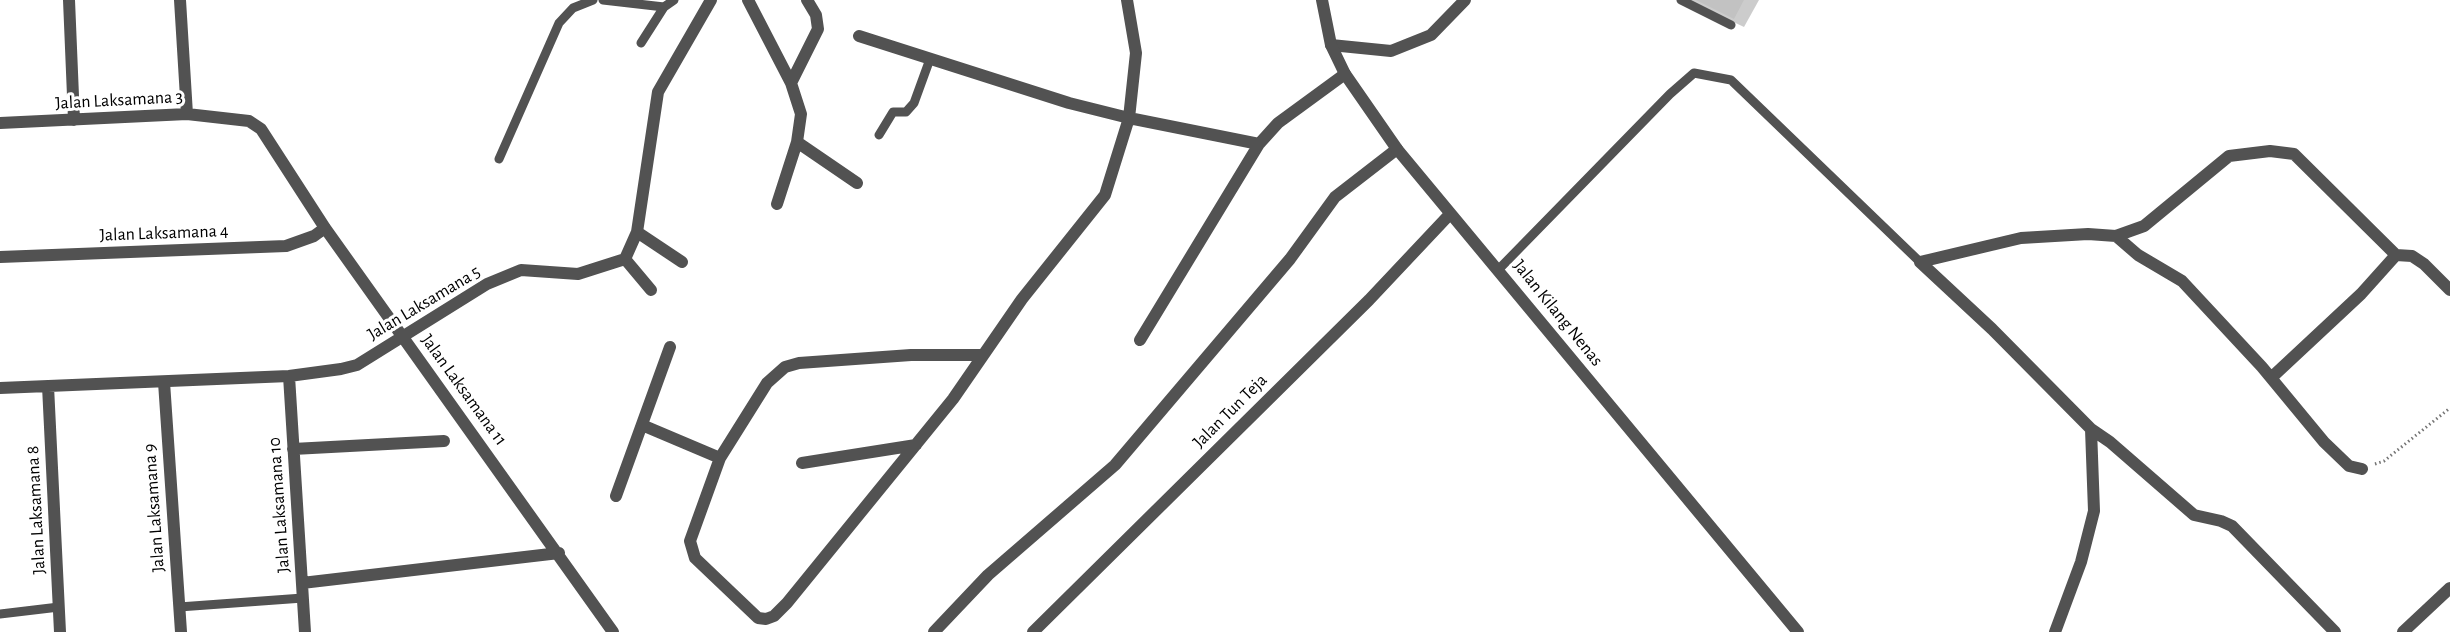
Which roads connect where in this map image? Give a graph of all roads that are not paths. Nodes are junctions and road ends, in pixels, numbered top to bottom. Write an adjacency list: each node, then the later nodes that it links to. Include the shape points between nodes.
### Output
1 (69, 0): 23 (street)
2 (180, 0): 21 (street)
3 (593, 0): 30 (lane, via 573,8 559,23)
4 (603, 0): 13 (lane)
5 (674, 0): 13 (lane)
6 (711, 0): 35 (street, via 658,92)
7 (748, 0): 20 (street)
8 (807, 0): 20 (street, via 816,15 818,29)
9 (1126, 0): 22 (street, via 1136,53)
10 (1322, 0): 17 (street, Jalan Kilang Nenas)
11 (1464, 0): 17 (street, via 1431,35 1391,51)
12 (1681, 0): 14 (lane)
13 (664, 7): 16 (lane)
14 (1731, 25)
15 (859, 36): 18 (street)
16 (641, 43)
17 (1331, 45): 19 (street, Jalan Kilang Nenas)
18 (930, 59): 22 (street); 26 (lane, via 914,103 906,112 893,112)
19 (1345, 74): 28 (street, via 1278,123); 29 (street, Jalan Kilang Nenas)
20 (791, 83): 27 (street, via 801,114)
21 (187, 114): 23 (street, Jalan Laksamana 3); 24 (street, Jalan Laksamana 3)
22 (1129, 118): 28 (street); 48 (street, via 1105,195)
23 (74, 120): 25 (street, Jalan Laksamana 3)
24 (239, 120): 34 (street, Jalan Laksamana 11, via 261,129)
25 (0, 123)
26 (879, 135)
27 (797, 142): 31 (street); 32 (street)
28 (1259, 144): 46 (street)
29 (1397, 149): 33 (street, Jalan Kilang Nenas); 74 (street, via 1335,197 1290,259 1115,465 988,575)
30 (499, 159)
31 (856, 183)
32 (777, 204)
33 (1450, 214): 42 (street, Jalan Kilang Nenas); 75 (street, Jalan Tun Teja, via 1369,300)
34 (325, 228): 38 (street, Jalan Laksamana 4, via 286,246); 45 (street, Jalan Laksamana 11)
35 (637, 232): 39 (street); 40 (street)
36 (2116, 236): 37 (street, via 2144,226 2229,156 2270,152 2294,154); 41 (street, via 2021,238); 50 (street, via 2138,255 2182,281)
37 (2396, 255): 44 (street, via 2412,256); 50 (street, via 2361,294)
38 (0, 257)
39 (625, 259): 43 (street); 45 (street, Jalan Laksamana 5, via 578,274 521,270 487,284)
40 (682, 262)
41 (1920, 262): 42 (lane, via 1731,80 1694,73); 55 (street)
42 (1499, 269): 76 (street, Jalan Kilang Nenas)
43 (651, 290)
44 (2450, 290)
45 (403, 337): 49 (street, Jalan Laksamana 5, via 357,366); 63 (street, Jalan Laksamana 11)
46 (1140, 340)
47 (670, 347): 54 (street)
48 (983, 355): 57 (street); 59 (street, via 911,355 785,367 767,383)
49 (289, 376): 51 (street, Jalan Laksamana 5); 58 (street, Jalan Laksamana 10)
50 (2271, 378): 61 (street, via 2324,442 2349,466)
51 (164, 382): 52 (street, Jalan Laksamana 5); 68 (street, Jalan Laksamana 9)
52 (48, 386): 53 (street, Jalan Laksamana 5); 67 (street, Jalan Laksamana 8)
53 (0, 388)
54 (642, 425): 59 (street); 62 (street)
55 (2091, 429): 77 (street, via 2094,511 2082,562); 78 (street, via 2194,515 2232,526)
56 (444, 441): 58 (street)
57 (916, 445): 59 (street, via 787,603 766,619 754,615 700,566 689,548); 60 (street)
58 (293, 449): 64 (street, Jalan Laksamana 10)
59 (720, 458)
60 (802, 463)
61 (2362, 469)
62 (616, 496)
63 (559, 553): 64 (street); 73 (street, Jalan Laksamana 11)
64 (302, 583): 66 (street, Jalan Laksamana 10)
65 (2450, 588): 79 (street)
66 (303, 598): 68 (lane); 72 (street, Jalan Laksamana 10)
67 (59, 607): 69 (lane); 70 (street, Jalan Laksamana 8)
68 (179, 607): 71 (street, Jalan Laksamana 9)
69 (0, 614)
70 (60, 632)
71 (181, 632)
72 (305, 632)
73 (613, 632)
74 (934, 632)
75 (1033, 632)
76 (1798, 632)
77 (2055, 632)
78 (2335, 632)
79 (2403, 632)

